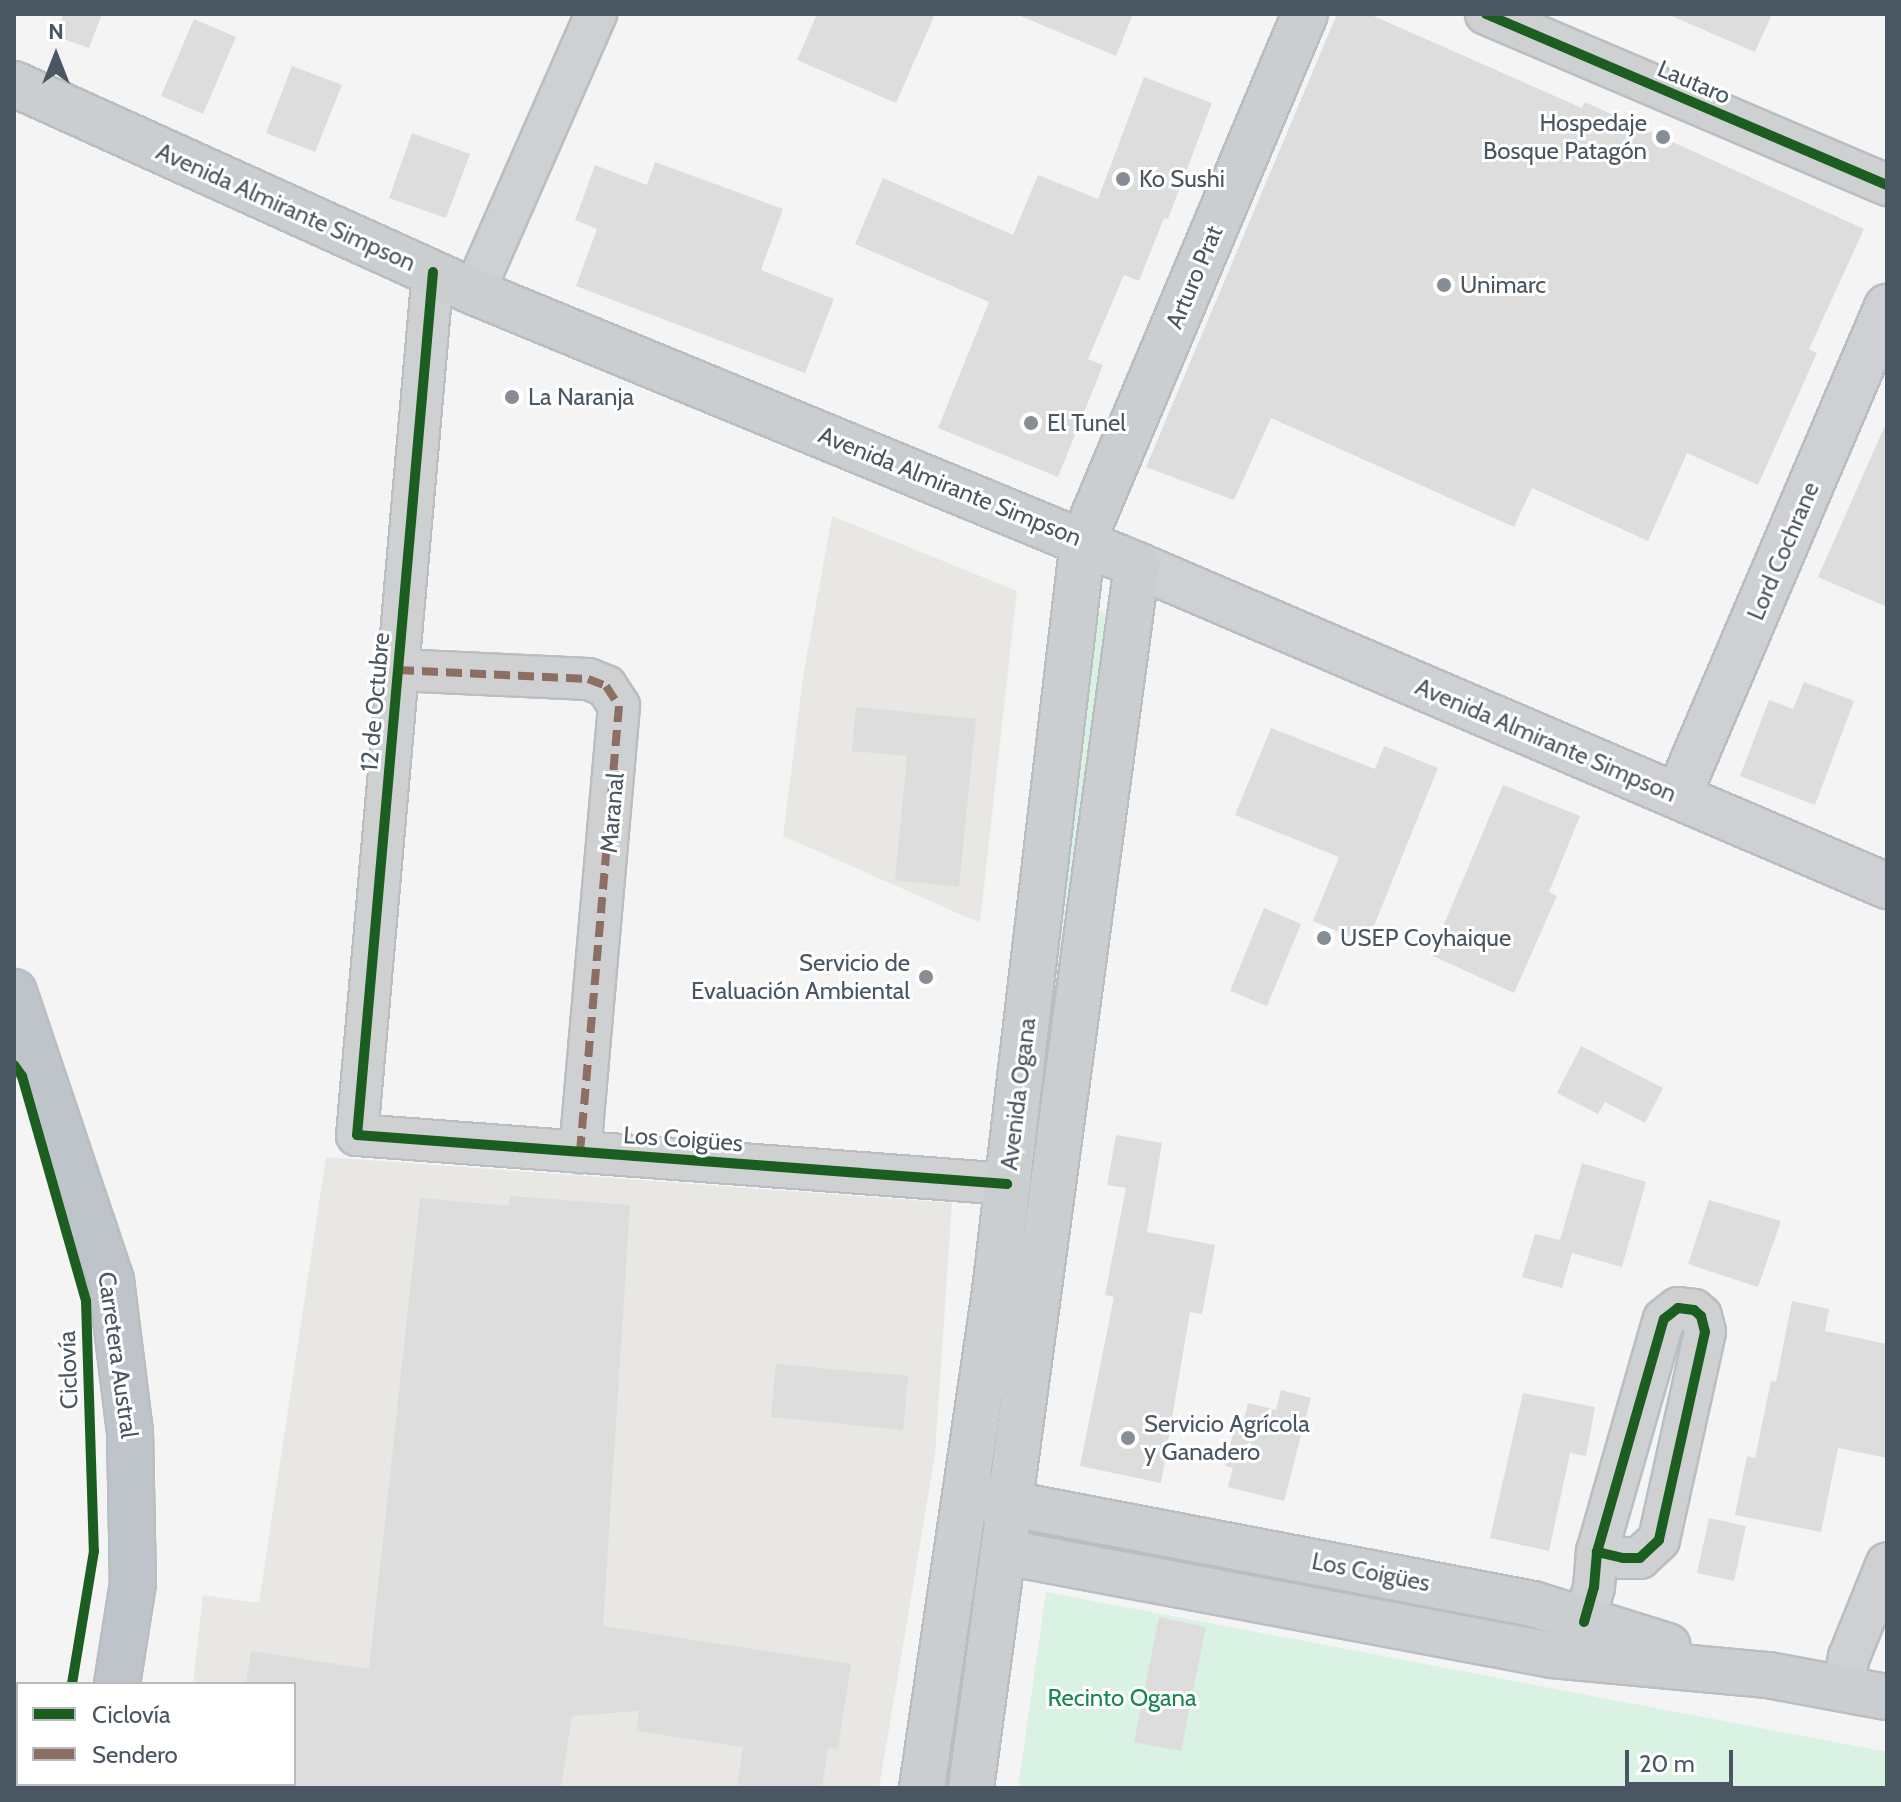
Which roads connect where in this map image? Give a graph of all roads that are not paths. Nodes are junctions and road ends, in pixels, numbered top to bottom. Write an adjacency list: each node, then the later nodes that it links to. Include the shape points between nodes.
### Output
1 (596, 14): 7 (street)
2 (1305, 14): 9 (main road, Arturo Prat)
3 (1486, 14): 5 (street, Lautaro)
4 (14, 84): 6 (main road, Avenida Almirante Simpson)
5 (1887, 185)
6 (433, 272): 7 (main road, Avenida Almirante Simpson); 11 (street, 12 de Octubre)
7 (474, 292): 9 (main road, Avenida Almirante Simpson)
8 (1887, 307): 12 (main road, Lord Cochrane)
9 (1083, 541): 10 (main road, Avenida Almirante Simpson); 17 (main road, Avenida Ogana)
10 (1137, 565): 12 (main road, Avenida Almirante Simpson); 19 (main road, Avenida Ogana, via 1055,1147)
11 (398, 670): 15 (street, 12 de Octubre); 16 (street, Maranal, via 588,679 606,686 619,706)
12 (1678, 796): 13 (main road, Avenida Almirante Simpson)
13 (1887, 886)
14 (14, 992): 25 (highway, Carretera Austral, via 111,1280 130,1432 133,1568)
15 (357, 1135): 16 (street, Los Coigües)
16 (580, 1152): 17 (street, Los Coigües)
17 (1007, 1184): 18 (main road, Avenida Ogana)
18 (967, 1496): 19 (main road, Los Coigües); 28 (main road, Avenida Ogana)
19 (1012, 1502): 20 (main road, Avenida Ogana); 23 (main road, Los Coigües, via 1533,1604)
20 (1004, 1552): 24 (main road, Los Coigües, via 1552,1655); 29 (main road, Avenida Ogana)
21 (1597, 1552): 21 (street, via 1664,1319 1678,1308 1694,1310 1705,1332 1659,1540 1640,1558); 23 (street)
22 (1887, 1563): 26 (street, via 1849,1657)
23 (1584, 1622): 24 (main road, Los Coigües)
24 (1768, 1675): 26 (main road, Los Coigües)
25 (117, 1682)
26 (1843, 1687): 27 (main road, Los Coigües)
27 (1887, 1697)
28 (922, 1788)
29 (971, 1788)

